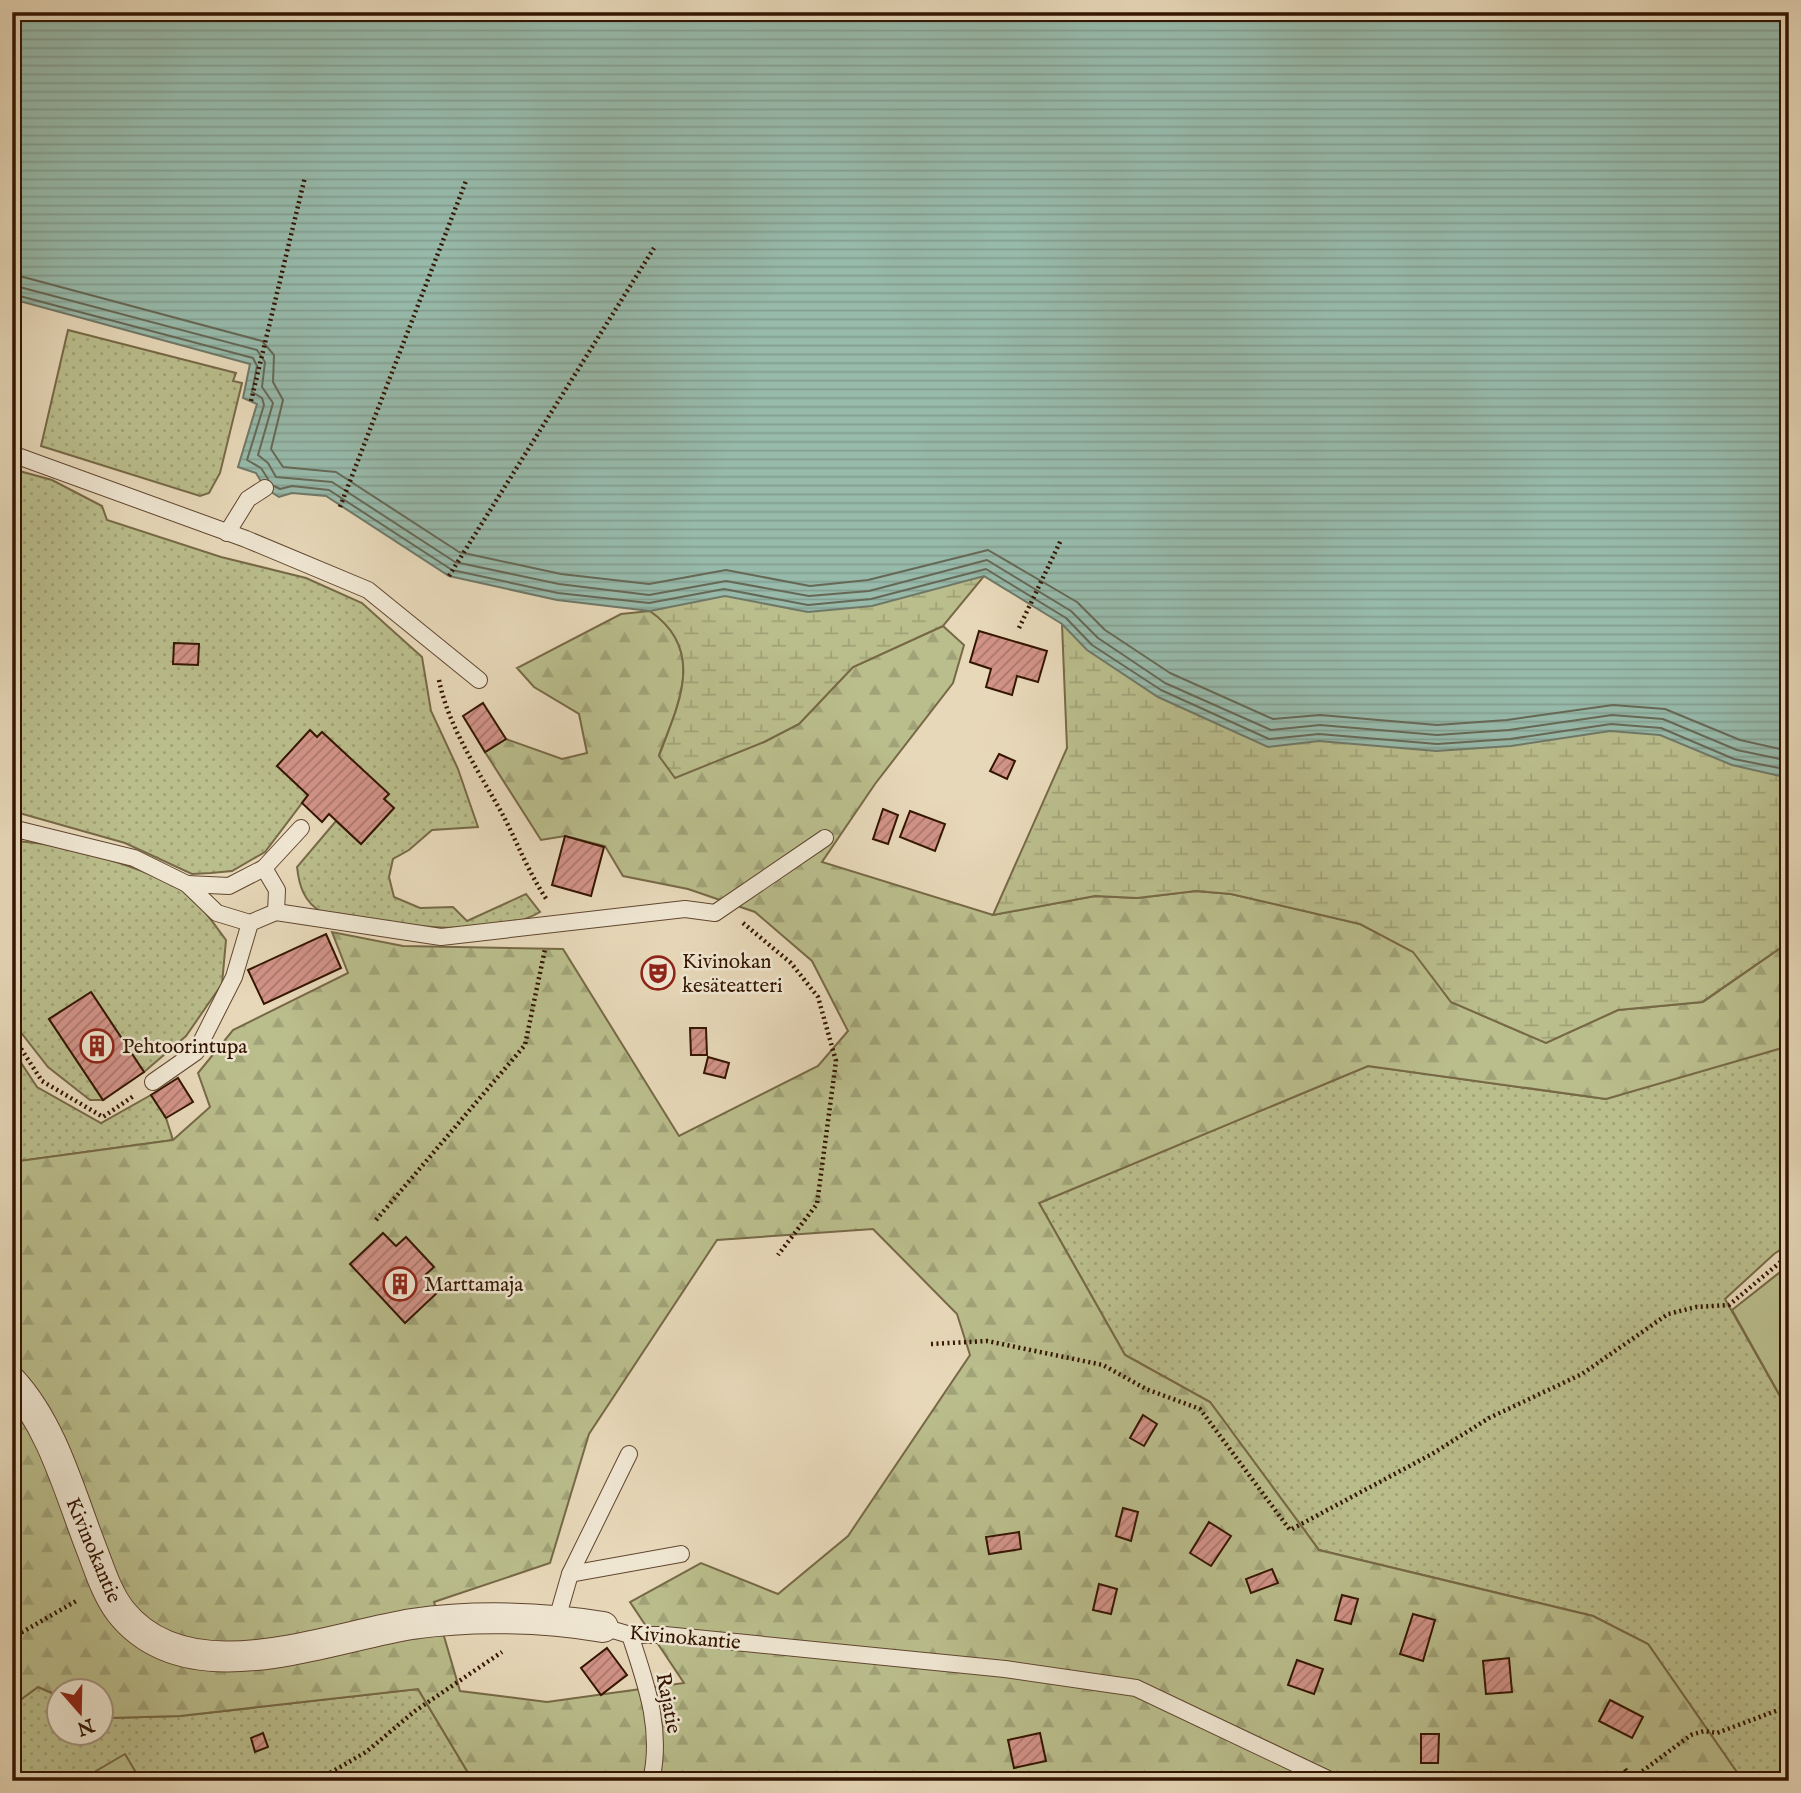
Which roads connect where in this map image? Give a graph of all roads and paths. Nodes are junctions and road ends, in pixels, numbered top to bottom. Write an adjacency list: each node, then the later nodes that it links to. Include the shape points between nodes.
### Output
1 (305, 177): 4 (path)
2 (466, 181): 7 (path)
3 (654, 247): 10 (path)
4 (251, 401)
5 (12, 454): 8 (lane)
6 (265, 488): 8 (lane, via 248,499)
7 (340, 507)
8 (227, 533): 12 (lane, via 368,590)
9 (1061, 540): 11 (path)
10 (449, 576)
11 (1019, 628)
12 (431, 641): 13 (lane); 22 (path, via 445,710)
13 (479, 680)
14 (12, 828): 18 (lane, via 134,858)
15 (300, 828): 17 (lane)
16 (825, 838): 20 (lane)
17 (264, 868): 18 (lane, via 229,886); 19 (lane, via 277,890)
18 (187, 884): 21 (lane, via 217,913)
19 (276, 912): 21 (lane); 22 (lane, via 441,937)
20 (715, 913): 22 (lane, via 685,909); 26 (path, via 742,923 791,963 818,996 836,1061 817,1204)
21 (250, 923): 24 (lane, via 234,976 196,1052)
22 (557, 924): 25 (path, via 524,1045)
23 (12, 1035): 24 (path, via 42,1082 103,1116)
24 (153, 1082)
25 (376, 1220)
26 (778, 1255)
27 (1789, 1255): 28 (path, via 1729,1305 1668,1314 1582,1374 1489,1418 1290,1530 1200,1409 1146,1389 1103,1365 986,1341)
28 (930, 1344)
29 (12, 1382): 33 (street, Kivinokantie, via 53,1449)
30 (629, 1454): 32 (lane)
31 (681, 1554): 32 (lane)
32 (569, 1574): 34 (lane)
33 (105, 1584): 34 (street, Kivinokantie, via 120,1611 144,1636 220,1659 415,1624); 36 (path)
34 (557, 1619): 35 (street, Kivinokantie)
35 (617, 1631): 42 (lane, Rajatie, via 653,1705 657,1756); 43 (lane, Kivinokantie, via 878,1656 1136,1688)
36 (12, 1638)
37 (512, 1646): 41 (path, via 415,1711 366,1752)
38 (1789, 1706): 40 (path, via 1717,1733 1691,1735)
39 (1625, 1769): 40 (path)
40 (1630, 1779)
41 (316, 1781)
42 (651, 1781)
43 (1332, 1781)

